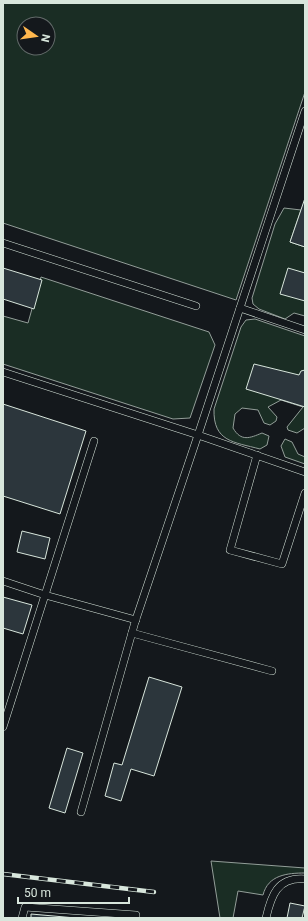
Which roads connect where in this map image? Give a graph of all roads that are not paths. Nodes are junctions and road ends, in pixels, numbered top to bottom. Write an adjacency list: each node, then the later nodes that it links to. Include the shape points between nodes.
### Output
1 (305, 111): 4 (lane)
2 (3, 243): 3 (lane)
3 (196, 306)
4 (240, 308): 5 (lane); 7 (lane)
5 (305, 330)
6 (3, 372): 7 (lane)
7 (198, 435): 9 (lane); 14 (lane)
8 (94, 441): 13 (lane)
9 (257, 455): 10 (lane); 11 (lane, via 230,550 282,564)
10 (305, 472)
11 (305, 493)
12 (3, 581): 13 (lane)
13 (45, 595): 14 (lane); 17 (lane)
14 (136, 620): 15 (lane)
15 (132, 633): 16 (lane); 18 (lane)
16 (272, 671)
17 (3, 727)
18 (81, 812)
19 (305, 879): 22 (lane, via 279,886 271,897)
20 (22, 918): 21 (lane, via 25,907 136,915)
21 (136, 918)
22 (266, 918)

